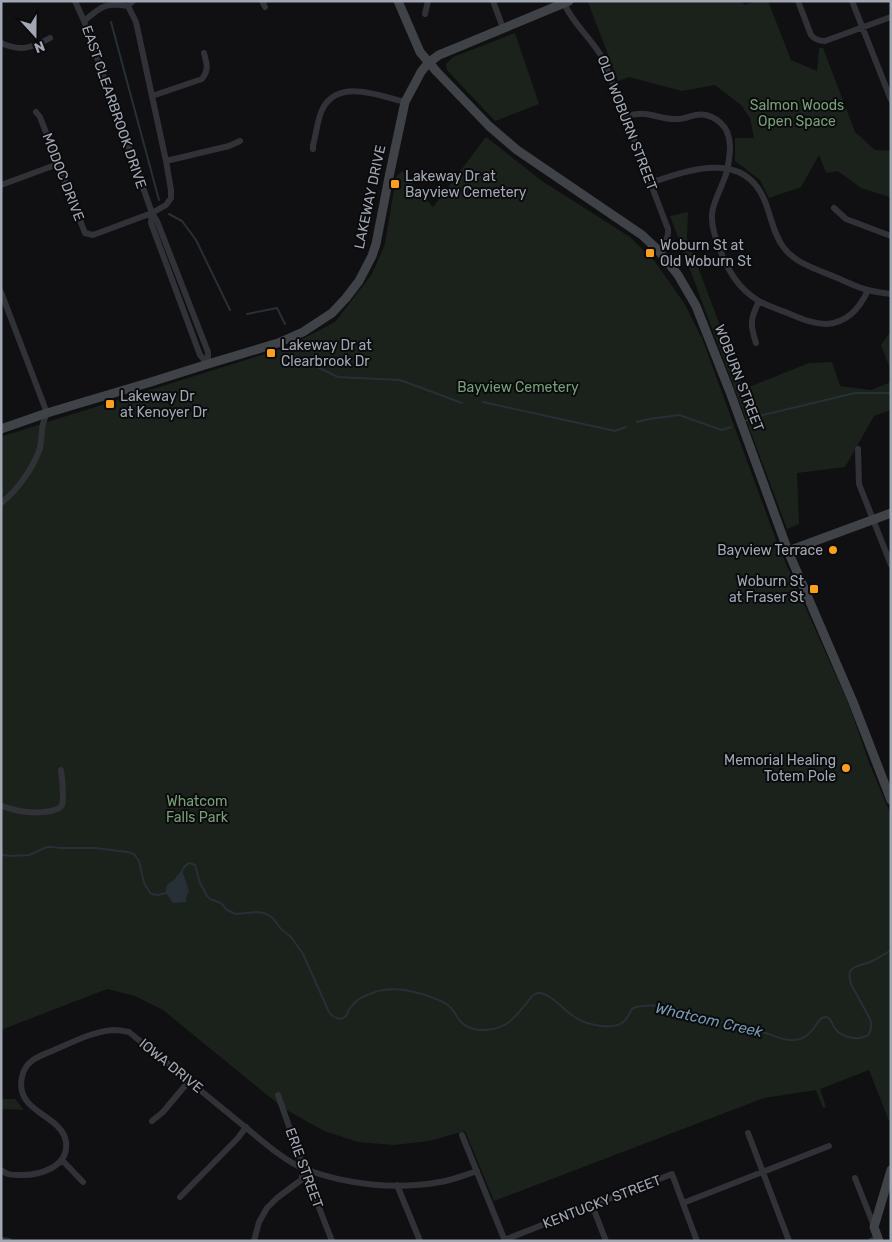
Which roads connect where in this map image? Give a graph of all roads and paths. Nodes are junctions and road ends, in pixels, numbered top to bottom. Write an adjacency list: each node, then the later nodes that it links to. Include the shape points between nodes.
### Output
1 (75, 1): 11 (street, EAST CLEARBROOK DRIVE)
2 (398, 1): 17 (street, WOBURN STREET)
3 (428, 1): 9 (street)
4 (493, 1): 12 (street)
5 (798, 1): 13 (street, via 814,39 825,41)
6 (852, 1): 13 (street)
7 (567, 2): 12 (street, LAKEWAY DRIVE); 22 (street, OLD WOBURN STREET, via 568,11 601,54)
8 (130, 3): 11 (street, via 100,7); 18 (street)
9 (425, 14)
10 (891, 17): 13 (street)
11 (84, 21): 31 (street, EAST CLEARBROOK DRIVE)
12 (504, 28): 17 (street, LAKEWAY DRIVE, via 439,55)
13 (862, 28): 19 (street)
14 (50, 38): 15 (street, via 36,46 18,48)
15 (1, 43)
16 (204, 54): 18 (street, via 208,68 202,79)
17 (428, 63): 20 (street, LAKEWAY DRIVE); 33 (street, WOBURN STREET, via 517,150 642,235)
18 (152, 96): 25 (street)
19 (891, 100)
20 (405, 102): 24 (street, via 355,91 335,95 322,109); 39 (street, LAKEWAY DRIVE, via 376,244 359,281 332,313 303,332)
21 (36, 112): 26 (street, MODOC DRIVE)
22 (625, 117): 27 (street, via 641,113 672,119 700,114 714,118 726,129 729,137); 28 (street, OLD WOBURN STREET)
23 (240, 141): 25 (street)
24 (313, 149)
25 (166, 161): 31 (street, via 171,198)
26 (58, 164): 29 (street); 31 (street, MODOC DRIVE, via 85,233 93,235)
27 (728, 169): 28 (street, via 694,169); 34 (street, via 742,173 760,190 778,237 789,254); 37 (street, via 713,206 712,227 729,270 741,287)
28 (650, 183): 33 (street, OLD WOBURN STREET, via 668,231)
29 (1, 185)
30 (834, 208): 32 (street, via 846,219)
31 (152, 213): 39 (street, EAST CLEARBROOK DRIVE, via 208,352)
32 (891, 236)
33 (658, 250): 46 (street, WOBURN STREET, via 678,275 696,306)
34 (868, 290): 35 (street); 37 (street, via 850,316 824,324 808,321)
35 (891, 294)
36 (2, 297): 40 (street)
37 (759, 301): 38 (street, via 751,324)
38 (756, 343)
39 (208, 364): 40 (street, LAKEWAY DRIVE)
40 (47, 413): 41 (street, LAKEWAY DRIVE); 43 (street, via 35,460 12,494)
41 (1, 429)
42 (858, 449): 45 (street, via 859,484)
43 (1, 503)
44 (891, 514): 45 (street)
45 (872, 520): 46 (street); 47 (street)
46 (788, 551): 49 (street, WOBURN STREET, via 852,699)
47 (891, 566)
48 (61, 770): 50 (street, via 63,802 60,807 27,812)
49 (891, 800)
50 (1, 806)
51 (189, 1081): 53 (street, via 164,1112); 54 (street, IOWA DRIVE); 58 (street, IOWA DRIVE, via 129,1032 113,1030 96,1034 35,1058 23,1070 21,1090 26,1100 62,1132 66,1142)
52 (278, 1095): 59 (street, ERIE STREET)
53 (152, 1121)
54 (246, 1127): 59 (street, IOWA DRIVE, via 286,1160); 67 (street)
55 (748, 1133): 63 (street)
56 (462, 1135): 62 (street)
57 (830, 1146): 63 (street)
58 (62, 1160): 60 (street, via 41,1173 9,1174); 65 (street)
59 (304, 1169): 66 (street, IOWA DRIVE, via 338,1180); 75 (street, via 301,1180 267,1208); 76 (street, ERIE STREET)
60 (1, 1170)
61 (891, 1170): 70 (street)
62 (477, 1171): 66 (street, IOWA DRIVE, via 442,1182); 72 (street)
63 (762, 1173): 68 (street); 80 (street)
64 (855, 1178): 70 (street)
65 (83, 1182)
66 (397, 1185): 77 (street)
67 (180, 1197)
68 (683, 1204): 69 (street, KENTUCKY STREET, via 672,1174); 79 (street)
69 (592, 1206): 72 (street, KENTUCKY STREET); 78 (street)
70 (874, 1228): 73 (street)
71 (1, 1240): 74 (street)
72 (505, 1240)
73 (876, 1240)
74 (9, 1241)
75 (254, 1241)
76 (332, 1241)
77 (420, 1241)
78 (606, 1241)
79 (697, 1241)
80 (788, 1241)

